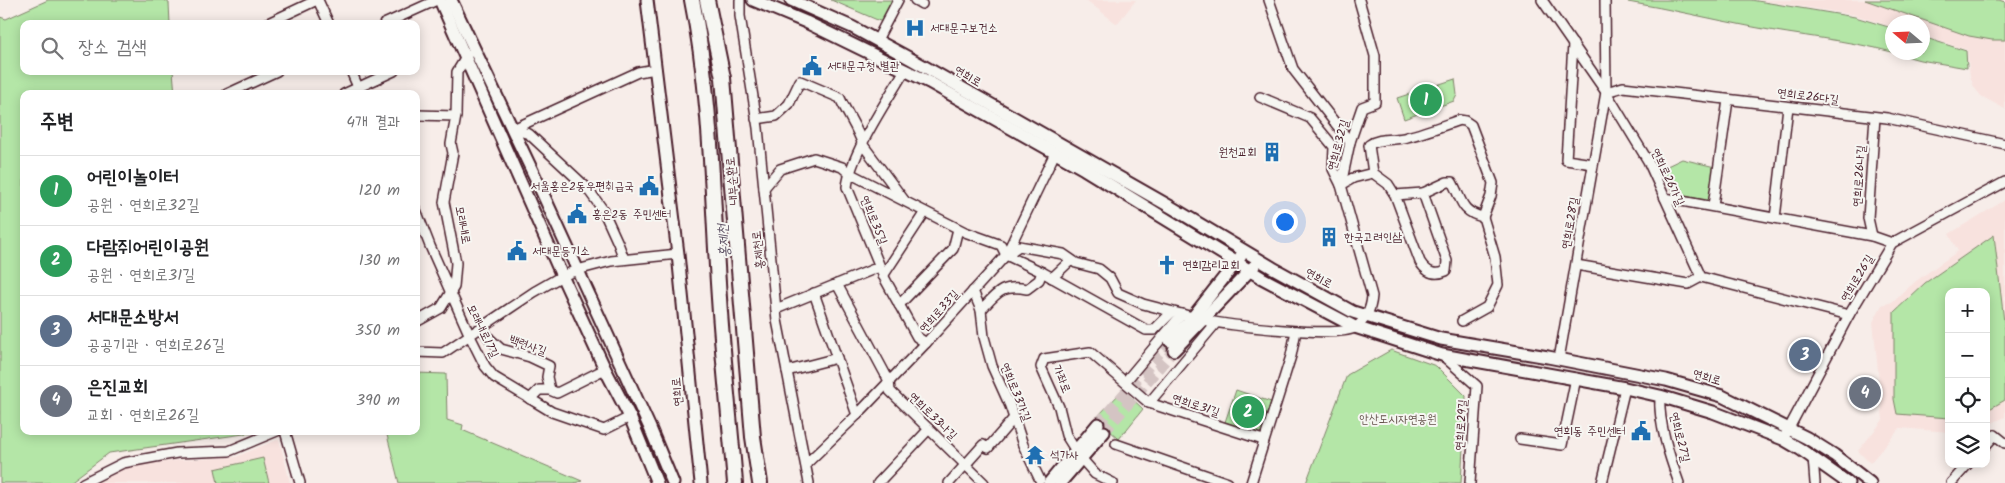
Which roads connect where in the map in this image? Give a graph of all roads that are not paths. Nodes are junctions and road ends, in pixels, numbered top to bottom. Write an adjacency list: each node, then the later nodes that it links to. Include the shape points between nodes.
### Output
1 (318, 0): 15 (street); 16 (street)
2 (439, 0): 17 (street); 21 (main road)
3 (450, 0): 20 (main road)
4 (647, 0): 22 (main road, 연희로)
5 (692, 0): 135 (highway, 내부순환로, via 700,40 712,166 719,298)
6 (707, 0): 136 (highway, 내부순환로, via 723,78 752,427)
7 (740, 0): 37 (street, 홍제천로)
8 (753, 0): 23 (main road, 연희로)
9 (791, 0): 18 (main road, 연희로)
10 (898, 0): 18 (street)
11 (1270, 0): 39 (street, via 1293,69)
12 (1359, 0): 39 (street, 연희로32길, via 1375,56 1375,102 1362,107)
13 (1542, 0): 19 (street)
14 (1604, 0): 30 (street, 연희로28길)
15 (275, 20)
16 (327, 20)
17 (393, 20)
18 (877, 40): 61 (main road, 연희로)
19 (1573, 44): 30 (street); 43 (street, via 1566,160)
20 (473, 47): 21 (street, 모래내로); 38 (main road)
21 (465, 60): 35 (street, 모래내로, via 457,72); 73 (main road)
22 (656, 68): 38 (street, via 638,72); 62 (main road, 연희로)
23 (905, 70): 41 (street); 42 (main road, 연희로)
24 (269, 75): 27 (street)
25 (353, 75): 28 (street)
26 (387, 75): 29 (street)
27 (235, 90)
28 (360, 90)
29 (362, 90)
30 (1606, 92): 32 (street, 연희로26다길, via 1623,88); 43 (street, 연희로28길); 51 (street, 연희로26가길, via 1648,161)
31 (1260, 97): 47 (street, via 1310,118 1334,147 1333,169)
32 (1728, 100): 33 (street, 연희로26다길); 53 (street)
33 (1788, 107): 36 (street, 연희로26다길); 56 (street)
34 (420, 115): 35 (street)
35 (456, 116): 78 (street, 모래내로, via 451,144 454,153 444,202 456,263)
36 (1875, 117): 40 (street, 연희로26다길); 59 (street, 연희로26나길, via 1868,218)
37 (756, 119): 41 (street, via 776,116 789,104 800,81 840,98); 48 (street, 홍제천로)
38 (513, 129): 64 (street, via 529,134 587,188 603,210); 70 (main road)
39 (1350, 142): 47 (street, 연희로32길)
40 (2005, 144)
41 (863, 145): 44 (street); 52 (street, 연희로35길)
42 (1055, 153): 63 (street, 연희로33길); 67 (main road, 연희로)
43 (1593, 164): 68 (street, 연희로28길)
44 (849, 173): 48 (street, via 842,167 814,158 780,168); 52 (street, 연희로35길); 69 (street, 연희로35길, via 847,187)
45 (1373, 173): 47 (street); 50 (street, via 1388,184); 55 (street, via 1368,149 1372,143 1406,138 1459,120 1466,121 1471,125 1493,183)
46 (2005, 182): 60 (street)
47 (1340, 185): 86 (street, 연희로32길, via 1372,296 1372,308)
48 (764, 188): 82 (street, 홍제천로)
49 (1423, 193): 50 (street); 50 (street, via 1447,261 1446,271 1440,274 1431,273 1420,262); 55 (street, via 1452,182 1465,209)
50 (1395, 195)
51 (1665, 198): 53 (street); 75 (street, 연희로26가길)
52 (906, 202): 54 (street, 연희로35길)
53 (1713, 206): 56 (street)
54 (925, 212): 58 (street, 연희로35길); 74 (street, 연희로35길)
55 (1483, 217): 88 (street, via 1495,258 1498,285 1487,307)
56 (1775, 218): 59 (street)
57 (420, 226): 78 (street, 모래내로17길)
58 (958, 229): 63 (street, 연희로35길, via 1001,245); 81 (street, via 953,249)
59 (1872, 236): 60 (street)
60 (1892, 243): 84 (street, 연희로26길)
61 (1245, 251): 65 (main road, 연희로); 67 (main road)
62 (678, 254): 64 (street); 134 (main road, 연희로)
63 (1006, 255): 66 (street, 연희로33길, via 1019,246 1063,254); 72 (street); 79 (street, 연희로33길)
64 (624, 259): 70 (street)
65 (1259, 259): 71 (main road); 86 (main road, 연희로, via 1353,312)
66 (1071, 260): 76 (street); 85 (street, 연희로33길, via 1099,269 1110,278 1118,293 1143,304)
67 (1237, 262): 71 (main road, 연희로); 85 (main road)
68 (1576, 265): 75 (street, via 1688,284); 99 (street, 연희로28길)
69 (879, 267): 74 (street, 연희로35길); 77 (street)
70 (577, 270): 73 (street); 133 (main road)
71 (1250, 270): 85 (main road); 90 (main road, 연희로)
72 (1042, 272): 76 (street); 83 (street, via 1039,280 1027,289 1013,286 999,291)
73 (562, 276): 91 (street); 100 (main road)
74 (883, 276): 81 (street, 연희로35길)
75 (1700, 277): 84 (street)
76 (1052, 278): 85 (street, via 1146,330 1154,330)
77 (837, 284): 80 (street); 103 (street)
78 (451, 292): 87 (street, 모래내로, via 441,308); 93 (street, 모래내로17길)
79 (973, 292): 83 (street, 연희로33가길); 94 (street, 연희로33길)
80 (814, 293): 82 (street); 98 (street)
81 (899, 305): 94 (street, 연희로35길, via 917,337)
82 (776, 309): 101 (street, 홍제천로)
83 (981, 310): 112 (street, 연희로33가길, via 992,366)
84 (1850, 315): 114 (street, 연희로26길)
85 (1187, 316): 89 (street); 95 (main road); 104 (street)
86 (1366, 316): 90 (street); 99 (main road, 연희로, via 1440,339)
87 (420, 320)
88 (1462, 321)
89 (1216, 323): 92 (street); 109 (street)
90 (1355, 327): 92 (street, via 1344,332); 97 (main road, 연희로)
91 (482, 328): 93 (street); 106 (street, 백련사길, via 501,349 549,366)
92 (1296, 331): 120 (street)
93 (470, 336): 96 (street, via 443,353); 108 (street, 모래내로17길, via 494,377)
94 (926, 344): 103 (street, 연희로33길)
95 (1172, 345)
96 (420, 352)
97 (1442, 355): 102 (main road, 연희로); 145 (street, 연희로29길, via 1477,386)
98 (837, 358): 101 (street); 110 (street)
99 (1559, 359): 114 (main road, 연희로, via 1666,380 1722,396)
100 (605, 369): 106 (street, via 557,393); 111 (main road)
101 (787, 371): 126 (street, 홍제천로)
102 (1576, 378): 105 (main road, 연희로); 118 (street, via 1562,444)
103 (889, 381): 110 (street, 연희로33길); 115 (street, 연희로33나길, via 890,391)
104 (1125, 382): 109 (street); 124 (street, 가좌로, via 1090,352 1044,359 1041,367 1066,435)
105 (1625, 388): 107 (main road, 연희로); 146 (street)
106 (550, 390): 108 (street, via 539,390)
107 (1660, 396): 119 (main road, 연희로, via 1713,412); 147 (street, 연희로27길, via 1667,446)
108 (530, 399): 111 (street, 모래내로17길, via 552,412 604,430)
109 (1149, 404): 120 (street, 연희로31길)
110 (858, 415): 126 (street, 연희로33길)
111 (630, 417): 132 (main road)
112 (1014, 418): 127 (street, via 988,448 983,445); 129 (street, 연희로33가길, via 1023,445)
113 (1101, 428): 124 (main road)
114 (1790, 428): 119 (street, 연희로26길); 150 (main road, 연희로, via 1834,455)
115 (929, 429): 127 (street, 연희로33나길); 138 (street)
116 (267, 435): 130 (street, via 228,451 177,453 123,463)
117 (286, 435): 131 (street)
118 (1520, 439)
119 (1782, 439): 125 (main road, 연희로)
120 (1263, 440): 144 (street)
121 (1990, 441): 122 (street, via 1995,435)
122 (2005, 443)
123 (1116, 444): 143 (street)
124 (1079, 455): 129 (main road); 141 (main road); 142 (street, via 1096,474)
125 (1813, 457): 148 (street); 149 (main road, 연희로)
126 (806, 464): 137 (street, 홍제천로)
127 (966, 465): 139 (street); 140 (street, 연희로33나길)
128 (1964, 468): 151 (street)
129 (1045, 481)
130 (83, 483)
131 (300, 483)
132 (657, 483)
133 (673, 483)
134 (700, 483)
135 (736, 483)
136 (760, 483)
137 (809, 483)
138 (878, 483)
139 (949, 483)
140 (984, 483)
141 (1060, 483)
142 (1112, 483)
143 (1228, 483)
144 (1251, 483)
145 (1470, 483)
146 (1602, 483)
147 (1679, 483)
148 (1815, 483)
149 (1848, 483)
150 (1870, 483)
151 (1951, 483)

